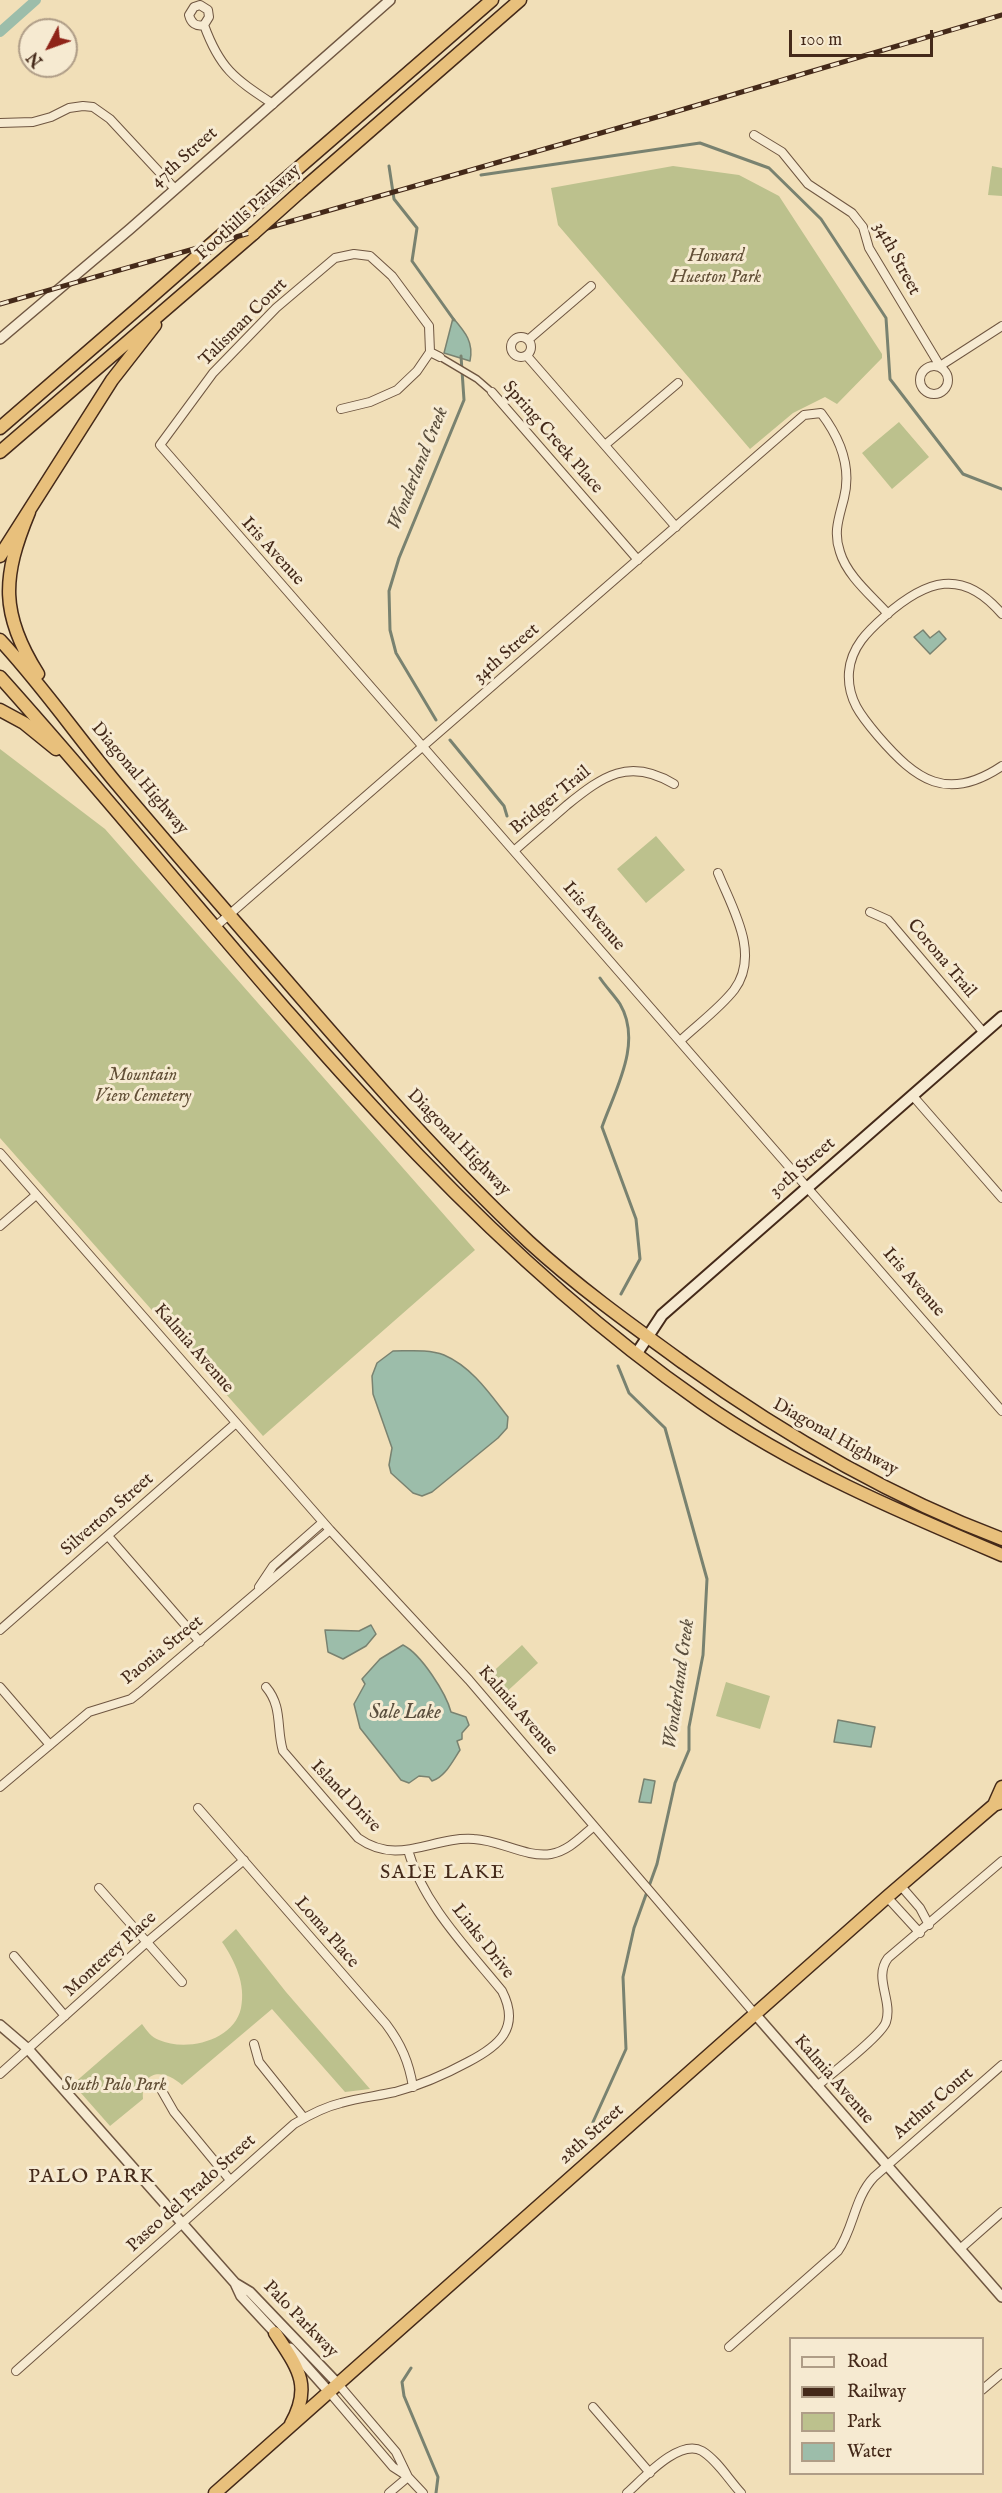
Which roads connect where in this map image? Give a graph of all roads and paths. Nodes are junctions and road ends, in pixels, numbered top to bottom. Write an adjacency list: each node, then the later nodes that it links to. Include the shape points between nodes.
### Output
1 (390, 0): 5 (street, 47th Street)
2 (492, 0): 20 (highway, Foothills Parkway, bridge)
3 (520, 0): 10 (highway, Foothills Parkway, bridge)
4 (204, 25): 5 (street, via 214,52 238,81)
5 (273, 104): 8 (street, 47th Street)
6 (0, 123): 8 (street, via 33,122 69,108 93,107 110,119)
7 (754, 135): 11 (street, 34th Street, via 782,152 808,184 859,221 869,248 940,366)
8 (175, 189): 12 (street, 47th Street)
9 (591, 286): 13 (street)
10 (165, 312): 23 (highway, Foothills Parkway); 24 (highway, via 112,380)
11 (1002, 326)
12 (0, 339)
13 (528, 340): 15 (street, via 531,350); 15 (street, via 519,338 511,347 515,356)
14 (430, 352): 16 (street, Spring Creek Place); 19 (street, via 397,390); 21 (street, Talisman Court, via 429,326 392,276 370,256 335,258 276,308 213,373)
15 (527, 356): 22 (street)
16 (440, 357): 18 (street, Spring Creek Place)
17 (678, 383): 22 (street)
18 (492, 392): 27 (street, Spring Creek Place)
19 (342, 409)
20 (0, 428)
21 (160, 445): 33 (street, Iris Avenue)
22 (605, 445): 25 (street)
23 (0, 452)
24 (29, 512): 26 (highway); 36 (highway, via 9,573 10,624 25,655 99,752)
25 (676, 527): 27 (street, 34th Street); 28 (street, 34th Street, via 795,421 804,415 821,413 841,444 845,460 847,482 836,526 840,554)
26 (0, 556)
27 (638, 560): 33 (street, 34th Street)
28 (888, 614): 29 (street, via 916,591 953,584 980,593); 35 (street, via 854,650 849,669 852,698 860,715 902,763 931,780 972,782)
29 (1002, 614)
30 (0, 640): 36 (highway, Diagonal Highway)
31 (0, 677): 34 (highway, Diagonal Highway)
32 (0, 710): 34 (highway, via 24,723)
33 (422, 747): 38 (street, Iris Avenue); 41 (street, 34th Street)
34 (77, 765): 42 (highway, Diagonal Highway)
35 (1002, 766)
36 (111, 776): 41 (highway, Diagonal Highway)
37 (674, 784): 38 (street, Bridger Trail, via 645,771 605,777)
38 (514, 850): 45 (street, Iris Avenue)
39 (718, 873): 45 (street, via 742,932 745,962 732,993)
40 (870, 912): 44 (street, Corona Trail, via 888,920)
41 (230, 915): 42 (street, 34th Street); 48 (highway, Diagonal Highway)
42 (215, 927): 49 (highway, Diagonal Highway)
43 (1002, 1017): 44 (main road, 30th Street)
44 (984, 1033): 46 (main road, 30th Street)
45 (680, 1041): 50 (street, Iris Avenue)
46 (912, 1095): 50 (main road, 30th Street); 52 (street)
47 (0, 1153): 51 (street, Kalmia Avenue)
48 (441, 1154): 49 (highway); 54 (highway, Diagonal Highway, via 530,1243)
49 (428, 1166): 55 (highway, Diagonal Highway, via 536,1270)
50 (807, 1185): 54 (main road, 30th Street, via 662,1315); 56 (street, Iris Avenue)
51 (36, 1194): 53 (street); 57 (street, Kalmia Avenue)
52 (1002, 1198)
53 (0, 1226)
54 (646, 1337): 55 (main road, 30th Street); 61 (highway, Diagonal Highway, via 754,1413 836,1462)
55 (637, 1353): 62 (highway, Diagonal Highway, via 703,1403 803,1464 895,1510)
56 (1002, 1411)
57 (236, 1423): 58 (street, Kalmia Avenue); 60 (street, Silverton Street)
58 (323, 1522): 59 (street, Kalmia Avenue); 63 (street, Paonia Street, via 273,1566)
59 (330, 1530): 63 (street, Paonia Street); 73 (street, Kalmia Avenue, via 469,1680)
60 (108, 1536): 64 (street, Silverton Street); 65 (street)
61 (1002, 1539)
62 (1002, 1556)
63 (255, 1594): 65 (street, Paonia Street)
64 (0, 1630)
65 (200, 1642): 68 (street, Paonia Street, via 131,1699 89,1712)
66 (0, 1687): 68 (street)
67 (266, 1687): 74 (street, Island Drive, via 276,1703 283,1751 308,1781 369,1846 389,1852)
68 (50, 1745): 70 (street, Paonia Street)
69 (1002, 1787): 71 (highway, 28th Street)
70 (0, 1788)
71 (998, 1804): 77 (highway, 28th Street)
72 (198, 1808): 75 (street, Loma Place)
73 (593, 1827): 74 (street, Island Drive, via 568,1848 553,1854 540,1855 474,1839); 85 (street, Kalmia Avenue)
74 (408, 1850): 90 (street, Links Drive, via 420,1883 507,2001 507,2028)
75 (244, 1860): 82 (street, Monterey Place); 93 (street, Loma Place, via 393,2033 407,2058)
76 (1002, 1861): 80 (street)
77 (900, 1885): 79 (highway, 28th Street); 80 (street)
78 (99, 1888): 82 (street)
79 (887, 1896): 81 (street); 85 (highway, 28th Street)
80 (929, 1925): 81 (street)
81 (920, 1933): 94 (street, via 883,1965 887,2015 882,2029)
82 (147, 1942): 84 (street); 86 (street, Monterey Place)
83 (14, 1956): 86 (street)
84 (182, 1982)
85 (755, 2014): 94 (street, Kalmia Avenue); 109 (highway, 28th Street)
86 (65, 2016): 89 (street, Monterey Place)
87 (0, 2025): 89 (street, Palo Parkway)
88 (254, 2044): 96 (street, via 259,2062)
89 (28, 2049): 92 (street, Monterey Place); 100 (street, Palo Parkway)
90 (488, 2051): 93 (street, Paseo del Prado Street, via 442,2076)
91 (1002, 2066): 97 (street, Arthur Court)
92 (0, 2074)
93 (413, 2086): 96 (street, Paseo del Prado Street, via 340,2103)
94 (817, 2086): 97 (street, Kalmia Avenue)
95 (162, 2091): 98 (street, via 174,2112)
96 (304, 2118): 98 (street, Paseo del Prado Street)
97 (886, 2166): 101 (street, Kalmia Avenue); 105 (street, Arthur Court, via 867,2184 838,2251)
98 (230, 2180): 100 (street, Paseo del Prado Street)
99 (1002, 2212): 101 (street)
100 (181, 2223): 102 (street, Palo Parkway); 106 (street, Paseo del Prado Street)
101 (960, 2248): 103 (street, Kalmia Avenue)
102 (235, 2283): 104 (street, Palo Parkway, via 241,2296); 109 (street, Palo Parkway, via 250,2292)
103 (1002, 2297)
104 (275, 2333): 109 (street, Palo Parkway); 111 (highway, via 302,2382 300,2405)
105 (729, 2347)
106 (16, 2371)
107 (1002, 2373): 108 (street)
108 (984, 2388)
109 (334, 2389): 111 (highway, 28th Street); 113 (street, via 393,2467); 113 (street, via 396,2452)
110 (593, 2407): 112 (street)
111 (288, 2429): 114 (highway, 28th Street)
112 (650, 2473): 117 (street); 118 (street, via 680,2451 698,2450)
113 (408, 2477): 115 (street); 116 (street)
114 (215, 2493)
115 (389, 2493)
116 (423, 2493)
117 (627, 2493)
118 (741, 2493)

